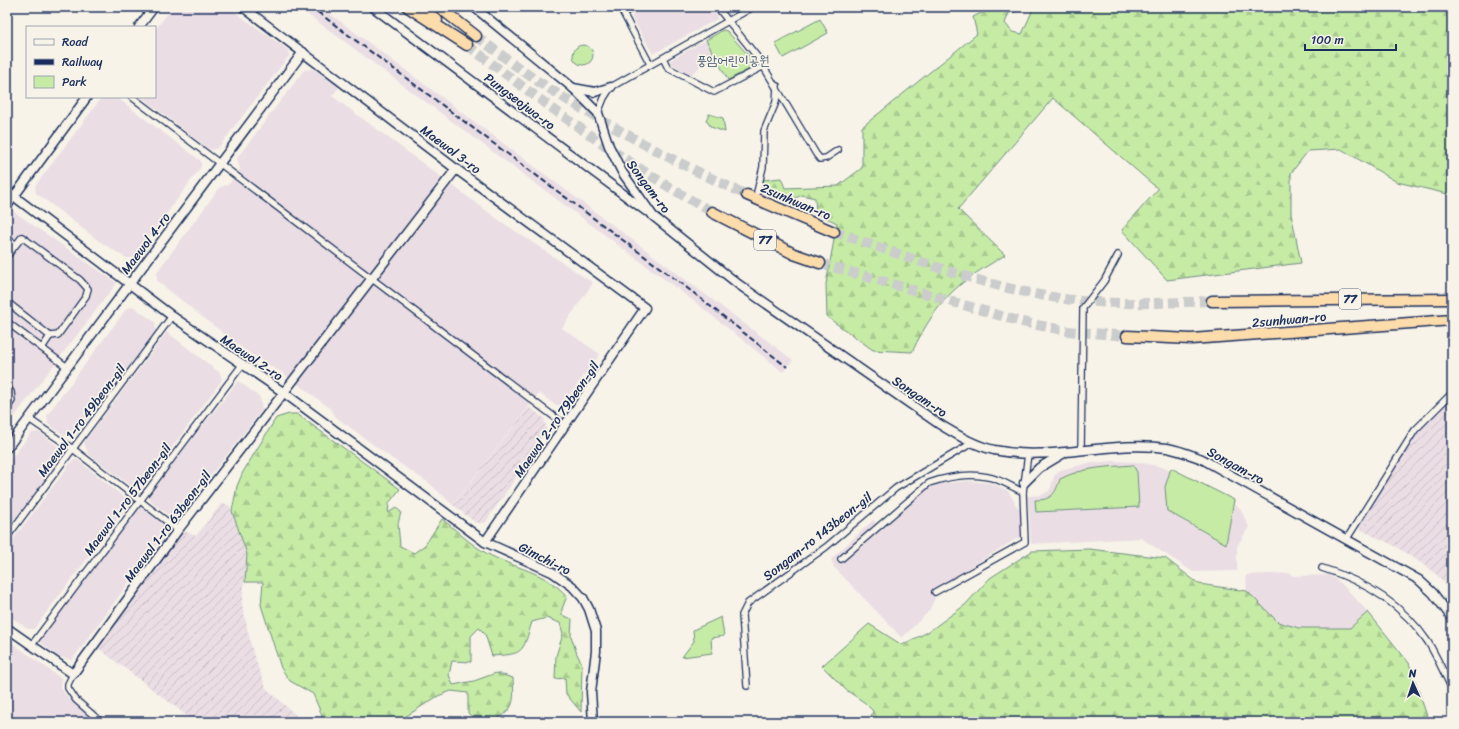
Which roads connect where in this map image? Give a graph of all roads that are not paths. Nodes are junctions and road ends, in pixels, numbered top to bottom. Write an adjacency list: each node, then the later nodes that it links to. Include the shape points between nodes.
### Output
1 (154, 7): 12 (street)
2 (242, 7): 14 (street, Maewol 3-ro)
3 (373, 7): 32 (street, Pungseojwa-ro)
4 (408, 7): 5 (highway, via 467,46)
5 (422, 7)
6 (439, 7): 13 (highway)
7 (474, 7): 20 (street, Songam-ro)
8 (635, 7): 16 (street, via 623,13)
9 (717, 7): 11 (street)
10 (753, 7): 11 (street)
11 (729, 21): 15 (street); 17 (street)
12 (140, 26)
13 (476, 36)
14 (303, 52): 25 (street, Maewol 4-ro); 26 (street, Maewol 3-ro)
15 (662, 58): 16 (street); 17 (street, via 668,68 714,92)
16 (650, 64): 18 (street)
17 (764, 66): 19 (street)
18 (611, 86): 20 (street, via 595,92); 23 (street)
19 (777, 86): 24 (street, via 820,159); 28 (street, via 776,102 764,130 763,167)
20 (573, 88): 23 (street, Songam-ro)
21 (86, 98): 29 (street)
22 (133, 98): 25 (street)
23 (598, 113): 32 (street, Songam-ro, via 609,146 622,172)
24 (838, 150)
25 (218, 163): 37 (street); 38 (street, Maewol 4-ro)
26 (456, 169): 37 (street, Maewol 1-ro 63beon-gil); 42 (street, Maewol 3-ro)
27 (7, 191): 29 (street, Maewol 2-ro)
28 (752, 194): 33 (highway, 2sunhwan-ro)
29 (14, 196): 30 (street); 38 (street, Maewol 2-ro)
30 (7, 206)
31 (712, 212): 36 (highway, 77, via 794,254)
32 (653, 216): 57 (street, Songam-ro, via 706,261 738,284 938,424)
33 (834, 232)
34 (1118, 255): 60 (street, via 1104,281 1083,308)
35 (7, 256): 46 (street, via 22,237 88,286 86,296 58,335)
36 (820, 263)
37 (372, 279): 52 (street, Maewol 1-ro 63beon-gil); 56 (street)
38 (130, 283): 43 (street, Maewol 2-ro); 50 (street, Maewol 4-ro)
39 (1452, 299): 40 (highway, 2sunhwan-ro / 77)
40 (1212, 301)
41 (7, 302): 46 (street)
42 (646, 308): 56 (street, Maewol 2-ro 79beon-gil)
43 (172, 316): 49 (street, Maewol 2-ro); 59 (street, Maewol 1-ro 49beon-gil)
44 (1452, 320): 47 (highway, 2sunhwan-ro / 77, via 1191,339)
45 (7, 322): 48 (street)
46 (50, 336): 48 (street)
47 (1127, 336)
48 (42, 348): 50 (street)
49 (242, 366): 52 (street, Maewol 2-ro); 65 (street, Maewol 1-ro 57beon-gil)
50 (67, 367): 55 (street, Maewol 4-ro)
51 (7, 386): 54 (street, via 12,397)
52 (283, 392): 66 (street, Maewol 1-ro 63beon-gil); 69 (street, Maewol 2-ro)
53 (1452, 393): 68 (street, via 1415,430)
54 (7, 408)
55 (29, 419): 58 (street, Maewol 4-ro); 59 (street)
56 (565, 425): 69 (street, Maewol 2-ro 79beon-gil)
57 (972, 443): 62 (street, Songam-ro, via 992,449); 77 (street, Songam-ro 143beon-gil, via 896,488 826,547 748,603 742,615)
58 (7, 448)
59 (73, 449): 65 (street); 67 (street, Maewol 1-ro 49beon-gil)
60 (1081, 450): 61 (street, Songam-ro); 68 (street, Songam-ro, via 1149,447 1185,452 1202,459)
61 (1066, 451): 62 (street, Songam-ro); 63 (street, via 1039,468)
62 (1028, 454): 63 (street)
63 (1024, 483): 64 (street)
64 (1023, 492): 70 (street, via 989,477 943,478 929,483); 72 (street, via 1025,542)
65 (139, 500): 66 (street); 75 (street, Maewol 1-ro 57beon-gil)
66 (178, 530): 76 (street, Maewol 1-ro 63beon-gil)
67 (7, 537)
68 (1346, 540): 73 (street, Songam-ro, via 1420,580)
69 (485, 542): 80 (street, Gimchi-ro, via 552,572 572,586 583,598 596,631 591,692)
70 (841, 559)
71 (1322, 568): 78 (street, via 1342,574 1398,607 1428,642)
72 (935, 592)
73 (1452, 618)
74 (7, 628): 75 (street)
75 (31, 646): 76 (street)
76 (73, 674): 79 (street, via 68,684 72,694)
77 (747, 686)
78 (1452, 688)
79 (101, 722)
80 (593, 722)

